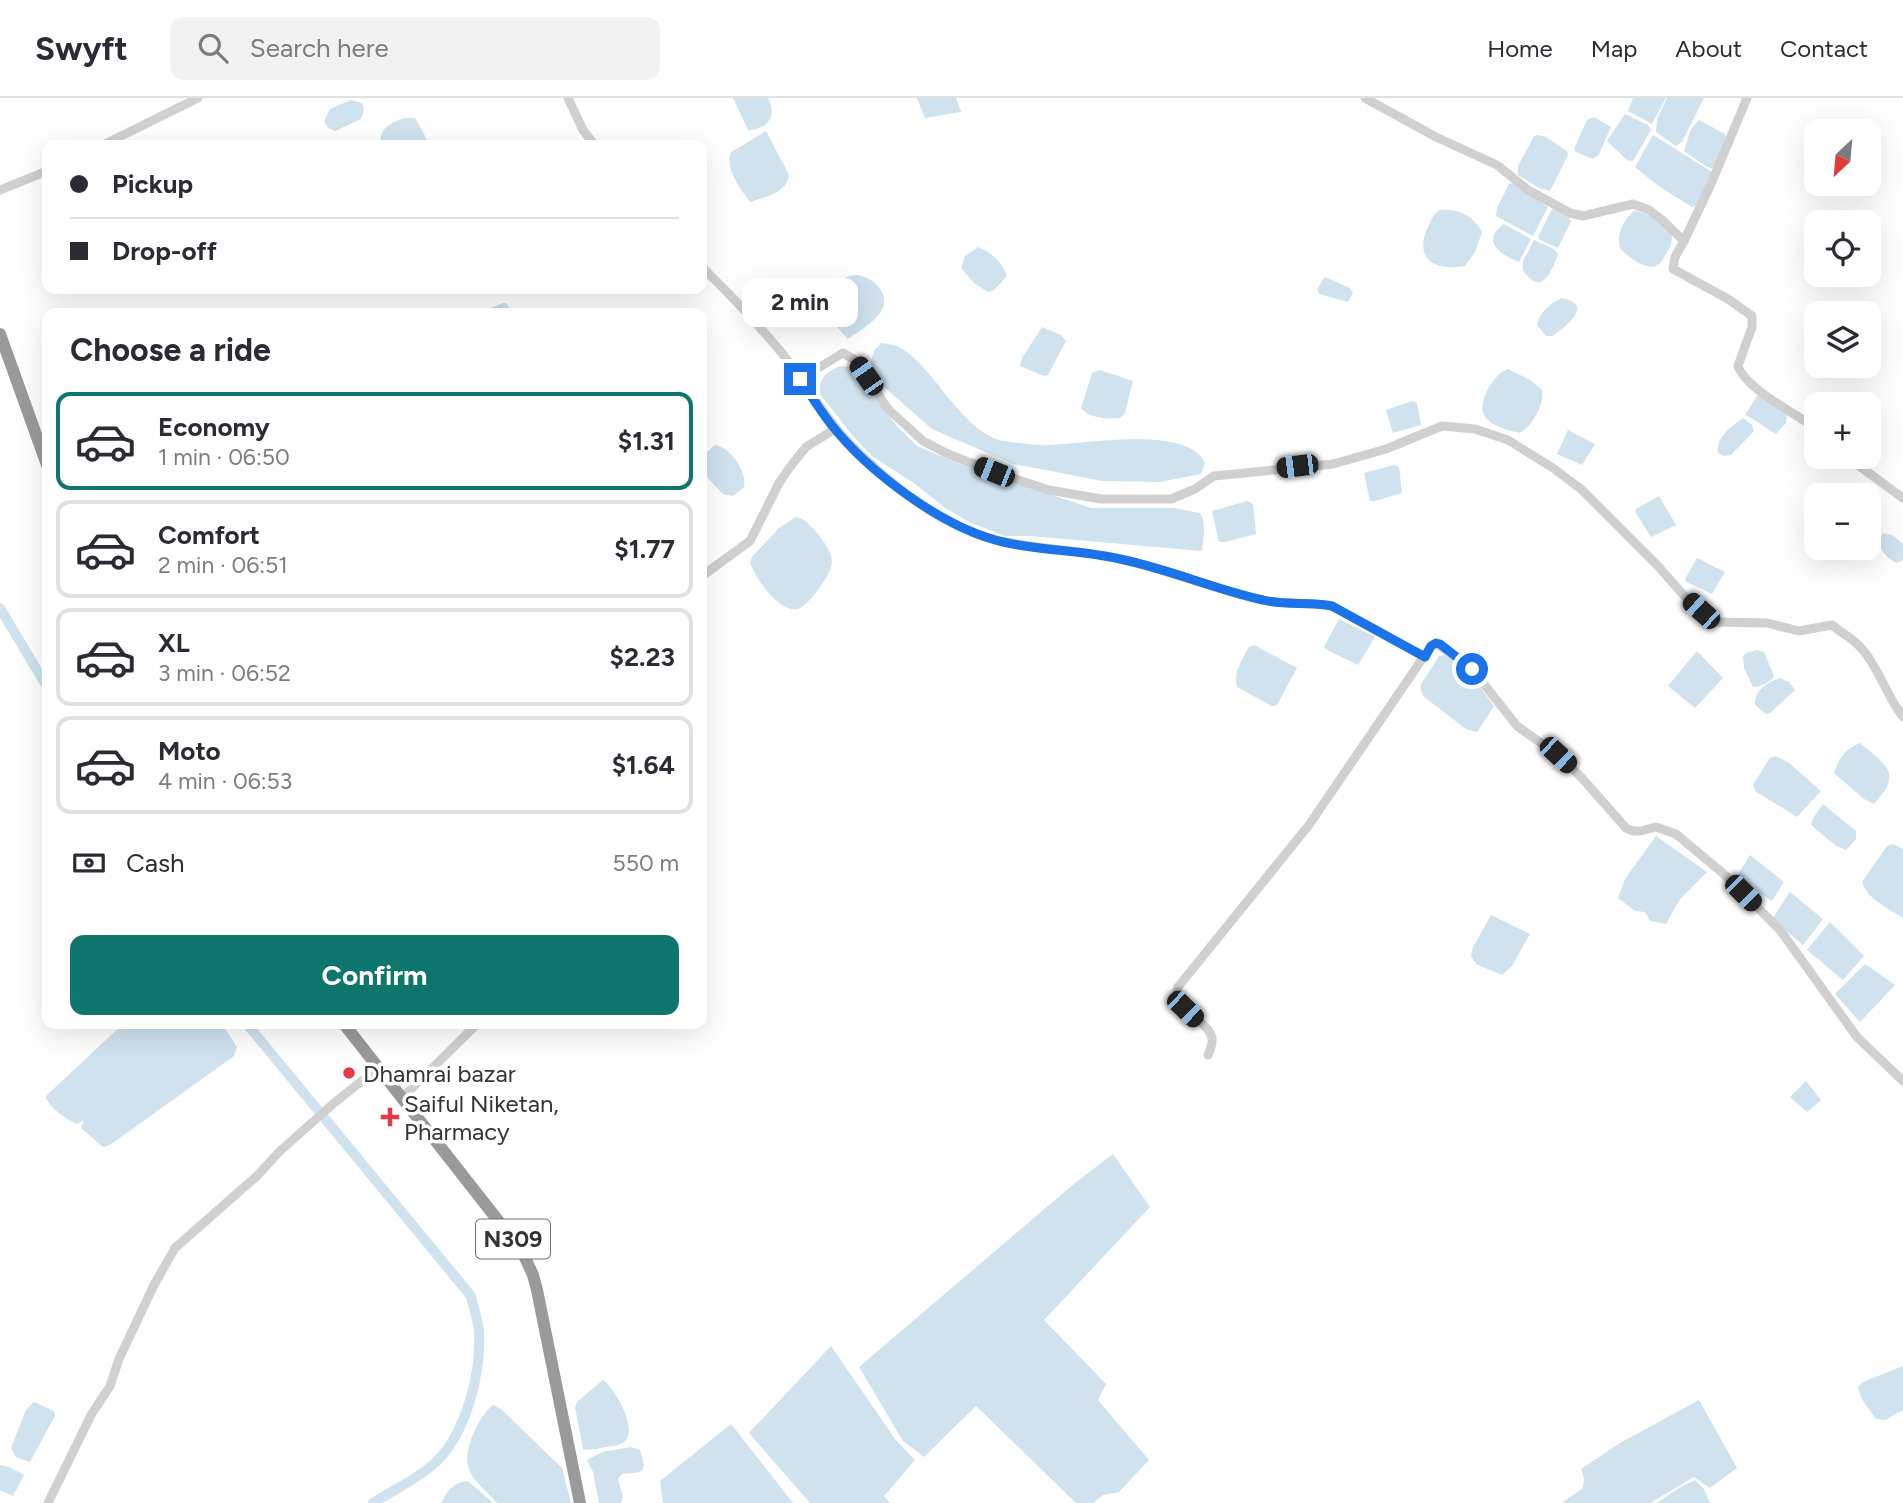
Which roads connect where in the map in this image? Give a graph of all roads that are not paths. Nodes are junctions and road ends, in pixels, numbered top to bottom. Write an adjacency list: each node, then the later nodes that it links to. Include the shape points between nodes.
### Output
1 (198, 98): 5 (street)
2 (568, 98): 6 (street)
3 (1366, 98): 9 (street, via 1497,165 1528,190 1570,213 1583,216 1633,204 1649,210)
4 (1747, 98): 9 (street)
5 (113, 140)
6 (591, 140)
7 (42, 173): 8 (street)
8 (0, 190)
9 (1684, 241): 13 (street, via 1673,269 1738,305 1754,319 1738,366 1742,373)
10 (707, 272): 12 (street, via 733,296)
11 (0, 334): 15 (highway)
12 (800, 379): 14 (street); 20 (street, via 843,353 855,360 888,409 923,441 1049,490 1101,499 1171,499 1214,476 1333,464 1442,426 1475,429 1508,440 1581,489 1713,622 1767,624 1799,631 1832,625 1865,654)
13 (1804, 420)
14 (835, 429): 18 (street, via 806,447 790,467 750,541); 19 (street, via 914,499 970,532 1005,542 1121,559 1266,601 1332,606)
15 (42, 451)
16 (1863, 469): 17 (street)
17 (1903, 498)
18 (707, 572)
19 (1425, 657): 23 (street, via 1309,825 1178,987 1177,998 1211,1034); 25 (street, via 1436,643 1472,669 1517,726 1565,762 1626,828 1656,827 1676,834 1725,874 1780,930 1857,1037)
20 (1903, 717)
21 (348, 1029): 24 (highway, N309)
22 (472, 1029): 26 (street)
23 (1208, 1055)
24 (378, 1068): 26 (highway, N309); 27 (street, via 175,1248)
25 (1903, 1081)
26 (402, 1098): 28 (highway, N309, via 529,1265)
27 (48, 1503)
28 (580, 1503)

